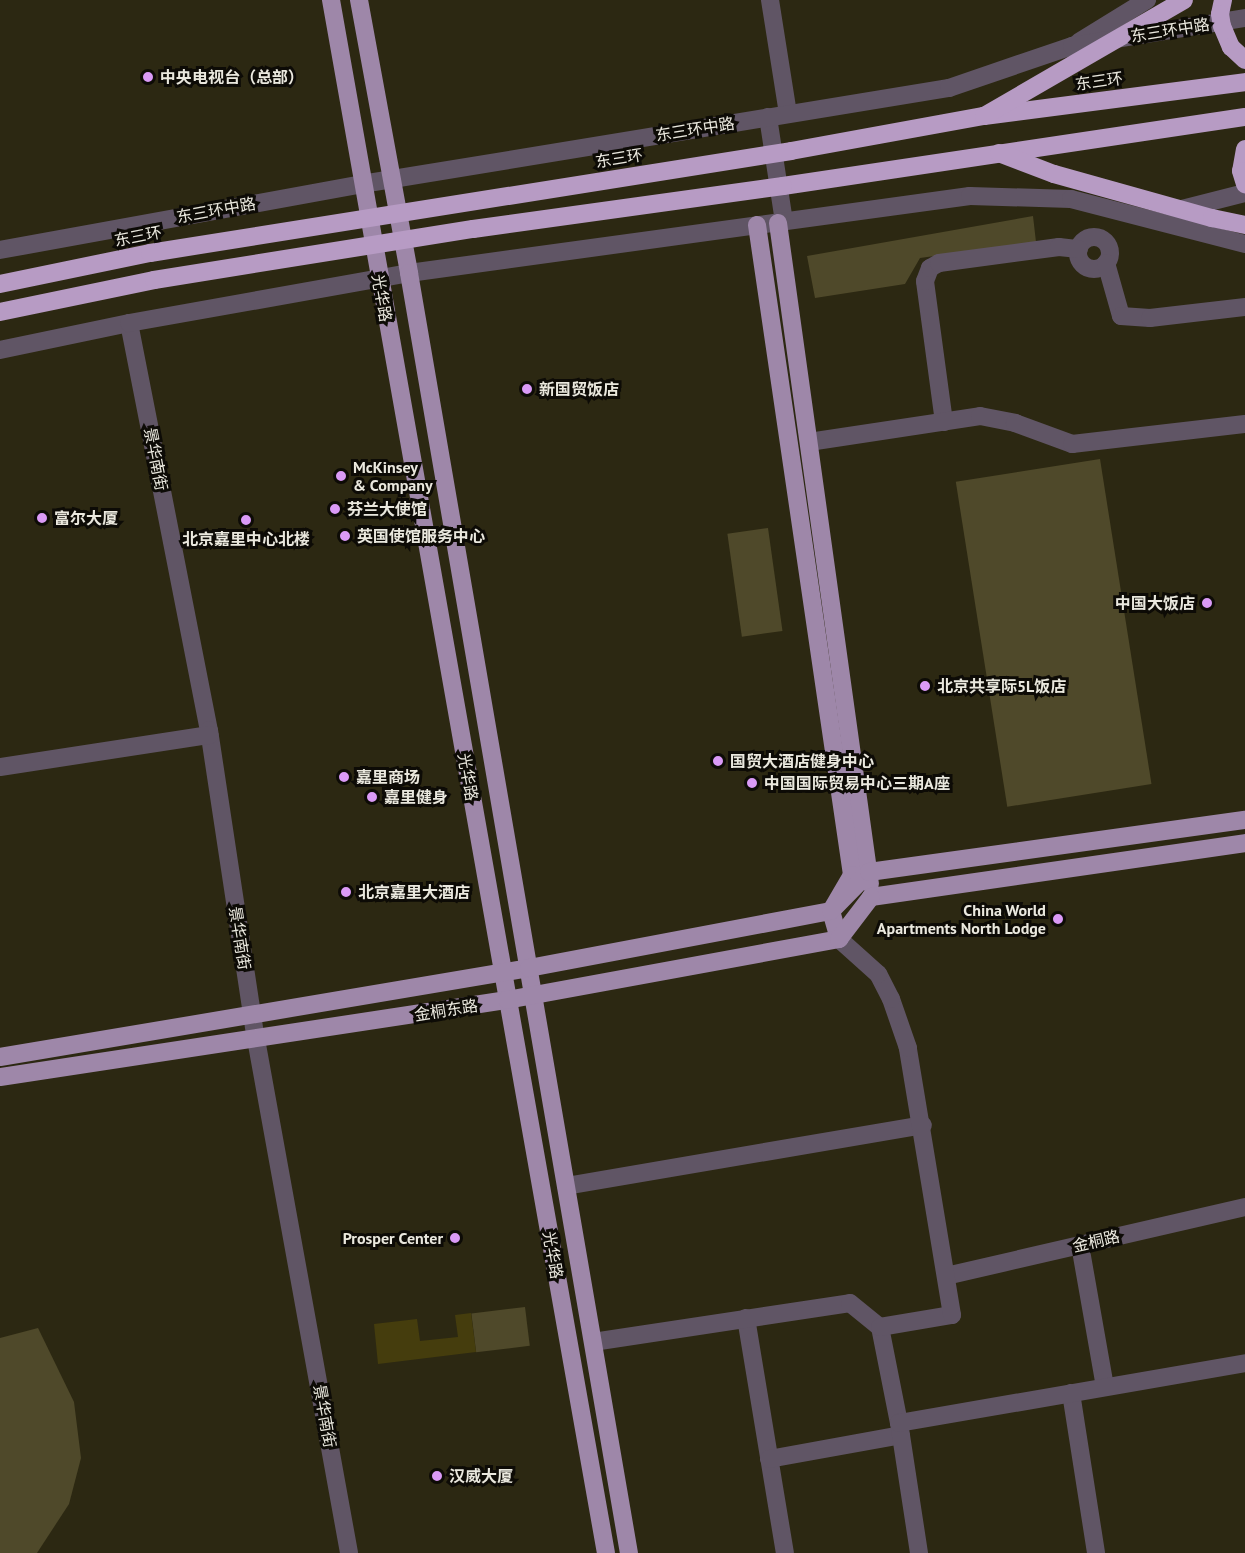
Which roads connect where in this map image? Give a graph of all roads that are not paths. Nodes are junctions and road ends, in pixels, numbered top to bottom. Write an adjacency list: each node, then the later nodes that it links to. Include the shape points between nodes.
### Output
1 (331, 0): 18 (main road, 光华路)
2 (359, 0): 17 (main road, 光华路)
3 (770, 0): 11 (street)
4 (1147, 0): 8 (street)
5 (1184, 0): 12 (highway, bridge)
6 (1223, 0): 9 (highway, bridge, via 1222,26 1231,47)
7 (1245, 18): 8 (street, 东三环中路)
8 (1072, 46): 11 (street, 东三环中路, via 949,88)
9 (1245, 60)
10 (1245, 82): 12 (highway, 东三环)
11 (788, 114): 13 (street, 东三环中路)
12 (984, 116): 29 (highway, 东三环, bridge, via 791,151 150,253)
13 (768, 117): 17 (street, 东三环中路); 22 (street)
14 (1245, 117): 16 (highway)
15 (1245, 149): 19 (highway, via 1241,171)
16 (999, 153): 24 (highway, bridge, via 1054,174); 31 (highway, bridge, via 473,229 154,280)
17 (391, 179): 18 (street, 东三环中路); 27 (main road, 光华路)
18 (362, 184): 26 (street, 东三环中路); 28 (main road, 光华路)
19 (1245, 184)
20 (1245, 193): 21 (street)
21 (1146, 218): 22 (street, via 1071,199 970,196); 25 (street)
22 (781, 222): 23 (street); 36 (main road)
23 (757, 225): 27 (street); 44 (main road, via 852,876)
24 (1245, 225)
25 (1245, 244)
26 (0, 250)
27 (410, 273): 28 (street); 46 (main road, 光华路)
28 (378, 278): 32 (street); 47 (main road, 光华路)
29 (0, 284)
30 (1245, 307): 34 (street, via 1150,318 1121,316 1106,264 1097,269 1087,268 1079,260 1079,249 1059,247 939,263 930,268 925,281)
31 (0, 312)
32 (129, 323): 33 (street); 37 (street, 景华南街)
33 (0, 350)
34 (944, 422): 35 (street, via 981,416 1015,423 1072,444); 36 (street)
35 (1245, 424)
36 (809, 442): 42 (main road)
37 (210, 733): 38 (street); 39 (street); 50 (street, 景华南街)
38 (0, 761)
39 (0, 767)
40 (1245, 820): 42 (main road)
41 (1245, 843): 43 (main road)
42 (869, 872): 43 (main road); 44 (main road)
43 (871, 897): 45 (main road)
44 (831, 911): 45 (main road); 46 (main road, 金桐东路)
45 (839, 939): 48 (main road, 金桐东路); 54 (street, via 878,974 891,999 908,1048)
46 (529, 968): 47 (main road, 金桐东路); 48 (main road, 光华路)
47 (502, 972): 49 (main road, 光华路); 50 (main road, 金桐东路)
48 (533, 996): 49 (main road, 金桐东路); 55 (main road, 光华路)
49 (507, 1000): 51 (main road, 金桐东路); 68 (main road, 光华路)
50 (252, 1014): 51 (street, 景华南街); 52 (main road, 金桐东路)
51 (256, 1039): 53 (main road, 金桐东路); 67 (street, 景华南街)
52 (0, 1057)
53 (0, 1077)
54 (923, 1125): 55 (street); 58 (street)
55 (566, 1186): 61 (main road, 光华路)
56 (1245, 1207): 57 (street, 金桐路)
57 (1080, 1245): 58 (street, 金桐路); 63 (street)
58 (946, 1276): 60 (street, via 952,1315)
59 (746, 1318): 60 (street, via 850,1303); 61 (street); 66 (street)
60 (880, 1327): 65 (street)
61 (592, 1342): 69 (main road, 光华路)
62 (1245, 1363): 63 (street)
63 (1105, 1387): 64 (street)
64 (1071, 1393): 65 (street); 72 (street)
65 (900, 1429): 66 (street); 71 (street)
66 (769, 1459): 70 (street)
67 (349, 1553)
68 (606, 1553)
69 (629, 1553)
70 (784, 1553)
71 (920, 1553)
72 (1096, 1553)

